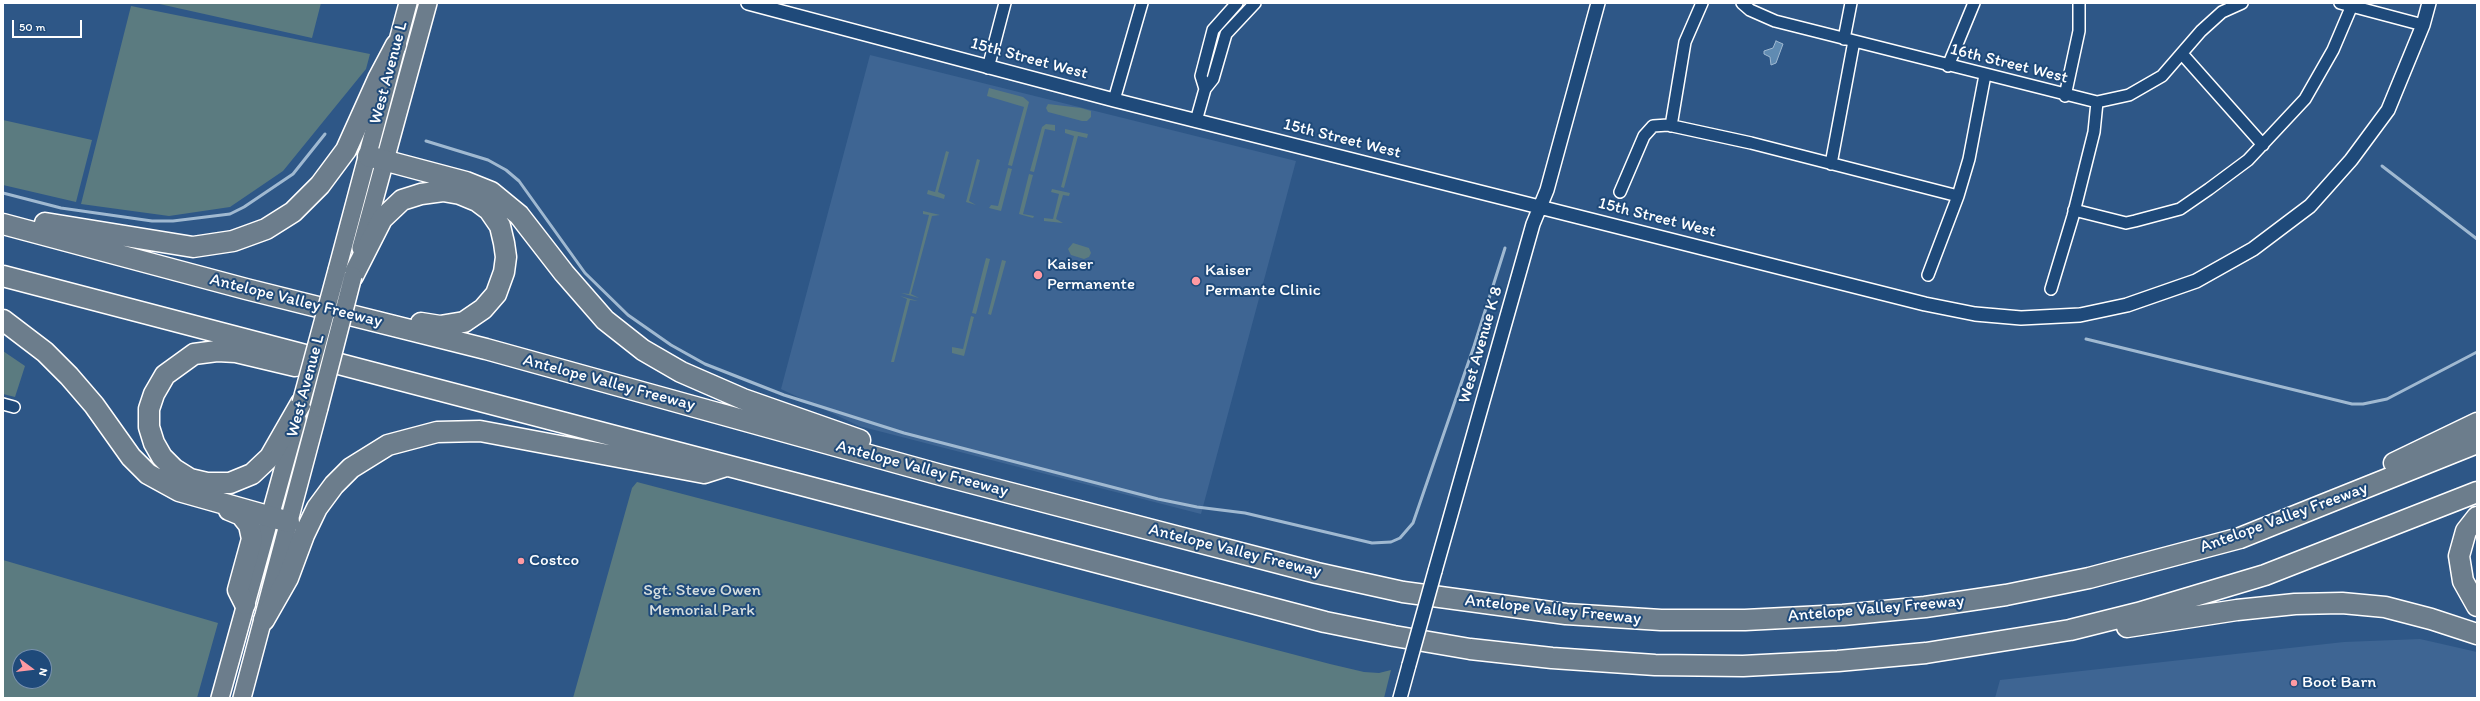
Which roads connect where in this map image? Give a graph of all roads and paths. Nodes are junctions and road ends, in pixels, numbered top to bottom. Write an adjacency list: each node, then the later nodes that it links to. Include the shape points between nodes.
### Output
1 (408, 3): 20 (main road, West Avenue L)
2 (428, 3): 32 (main road, West Avenue L)
3 (748, 3): 23 (street, 15th Street West)
4 (1005, 3): 23 (street)
5 (1142, 3): 27 (street)
6 (1236, 3): 17 (street); 25 (street, via 1213,30 1200,76)
7 (1598, 3): 36 (street, West Avenue K 8)
8 (1702, 3): 30 (street, via 1685,42)
9 (1742, 3): 19 (street, 16th Street West, via 1750,10 1775,21)
10 (1851, 3): 19 (street)
11 (1974, 3): 22 (street)
12 (2079, 3): 26 (street, via 2079,31)
13 (2242, 3): 21 (street, 16th Street West, via 2222,12 2201,31)
14 (2340, 3): 16 (street)
15 (2430, 3): 18 (street, 15th Street West)
16 (2352, 4): 18 (street); 31 (street, via 2333,50 2305,99)
17 (1252, 7): 25 (street, via 1226,34 1213,79)
18 (2423, 25): 36 (street, 15th Street West, via 2388,110 2351,160 2310,206 2253,249 2196,281 2128,305 2080,315 2021,318 1975,314 1925,304)
19 (1849, 40): 22 (street, 16th Street West); 33 (street)
20 (396, 45): 32 (main road, West Avenue L); 38 (highway, via 346,150 320,185 293,212 266,229 233,241 193,247)
21 (2182, 54): 28 (street, 16th Street West, via 2162,76 2129,95); 31 (street)
22 (1948, 66): 24 (street, 16th Street West)
23 (988, 68): 27 (street, 15th Street West)
24 (1985, 75): 26 (street, 16th Street West); 35 (street, via 1969,159)
25 (1205, 89): 29 (street)
26 (2065, 96): 28 (street, 16th Street West)
27 (1114, 100): 29 (street, 15th Street West)
28 (2097, 102): 37 (street, via 2094,132)
29 (1196, 121): 36 (street, 15th Street West)
30 (1672, 126): 33 (street); 34 (street, via 1653,126 1644,136)
31 (2263, 145): 37 (street, via 2248,160 2180,208 2126,223)
32 (376, 159): 40 (main road, West Avenue L); 51 (highway, via 466,182 491,192 519,215 564,273 606,320 643,350 681,372 743,399 903,455)
33 (1831, 164): 35 (street)
34 (1620, 192)
35 (1958, 196): 41 (street)
36 (1540, 208): 64 (street, West Avenue K 8, bridge, via 1533,224)
37 (2074, 210): 44 (street)
38 (3, 217)
39 (3, 224): 43 (highway, Antelope Valley Freeway)
40 (345, 273): 43 (highway, via 382,219 402,200 421,194 443,191 460,194 477,201 489,210 500,226 506,257 496,294 483,309 464,322 440,326 288,292); 47 (main road, West Avenue L, bridge)
41 (1928, 275)
42 (3, 276): 46 (highway)
43 (246, 289): 51 (highway, Antelope Valley Freeway, via 486,349)
44 (2051, 289)
45 (3, 320): 54 (highway, via 69,376 94,405 131,457 148,474 179,492)
46 (416, 384): 47 (highway, via 360,380 236,352 194,354 165,375 149,409 149,427 162,457 174,469 190,480 230,483 252,474 270,457); 50 (highway)
47 (310, 406): 56 (main road, West Avenue L)
48 (2477, 423): 52 (highway, via 2387,466)
49 (2477, 443): 52 (highway, Antelope Valley Freeway)
50 (728, 465): 59 (highway, via 704,473 480,431 436,432 388,445 351,468 317,508 288,578); 60 (highway, via 1325,622 1470,649 1552,658 1743,666 1919,654)
51 (941, 475): 52 (highway, Antelope Valley Freeway, via 1310,571 1403,592 1551,612 1661,620 1745,620 1842,615 1925,607 2006,595 2089,578 2240,538)
52 (2371, 486)
53 (2477, 492): 60 (highway, via 2265,575 2138,613)
54 (215, 502): 56 (highway); 57 (highway, via 241,515 249,525 252,539 238,590)
55 (2477, 517): 58 (highway, via 2466,531 2459,556 2463,581)
56 (279, 519): 57 (main road, West Avenue L); 59 (main road, West Avenue L)
57 (245, 604): 62 (main road, West Avenue L)
58 (2477, 606)
59 (264, 620): 63 (main road, West Avenue L)
60 (2070, 630): 61 (highway, via 2095,632 2237,610 2295,604 2342,603 2385,607)
61 (2477, 634)
62 (220, 698)
63 (242, 698)
64 (1400, 698)

